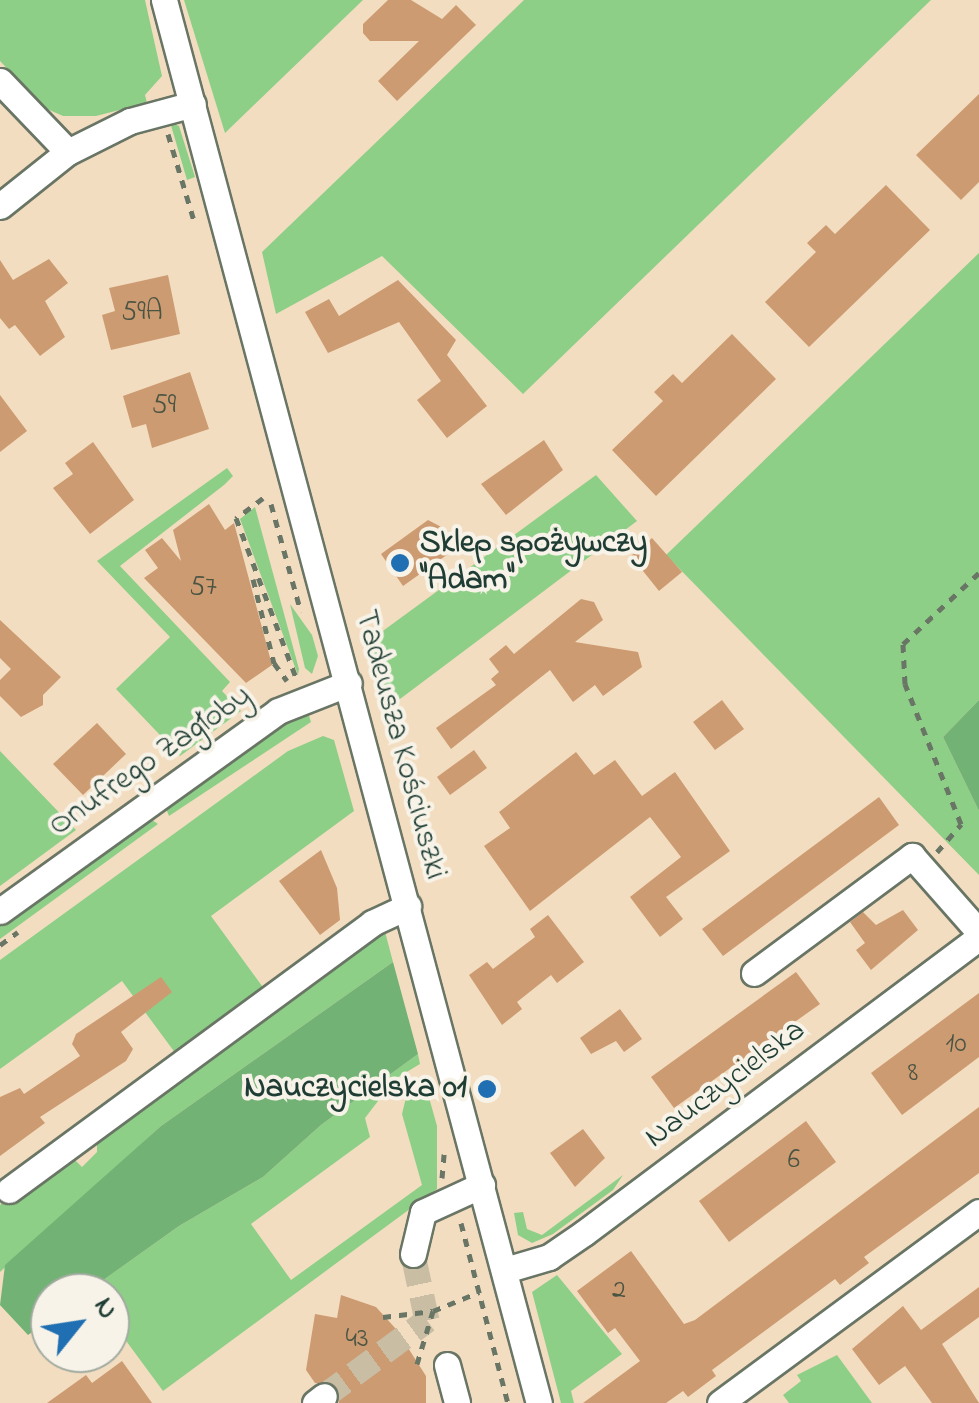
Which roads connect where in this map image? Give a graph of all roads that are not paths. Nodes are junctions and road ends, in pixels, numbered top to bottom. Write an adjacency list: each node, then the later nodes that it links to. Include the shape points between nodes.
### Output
1 (164, 0): 3 (street, Tadeusza Kościuszki)
2 (0, 81): 4 (street)
3 (193, 104): 4 (street, via 130,121); 6 (street, Tadeusza Kościuszki)
4 (68, 152): 5 (street)
5 (0, 206)
6 (350, 683): 7 (street, Tadeusza Kościuszki); 8 (street, Onufrego Zagłoby, via 278,711)
7 (408, 906): 11 (street, Tadeusza Kościuszki); 12 (street, via 372,922)
8 (0, 911)
9 (979, 934): 10 (street, via 912,856); 15 (street, Nauczycielska, via 584,1233 550,1257)
10 (754, 973)
11 (482, 1185): 14 (street, via 422,1212); 15 (street, Tadeusza Kościuszki)
12 (10, 1190)
13 (979, 1212): 19 (street)
14 (413, 1254)
15 (505, 1270): 17 (street, Tadeusza Kościuszki)
16 (446, 1365): 18 (street)
17 (532, 1402)
18 (456, 1403)
19 (720, 1403)

